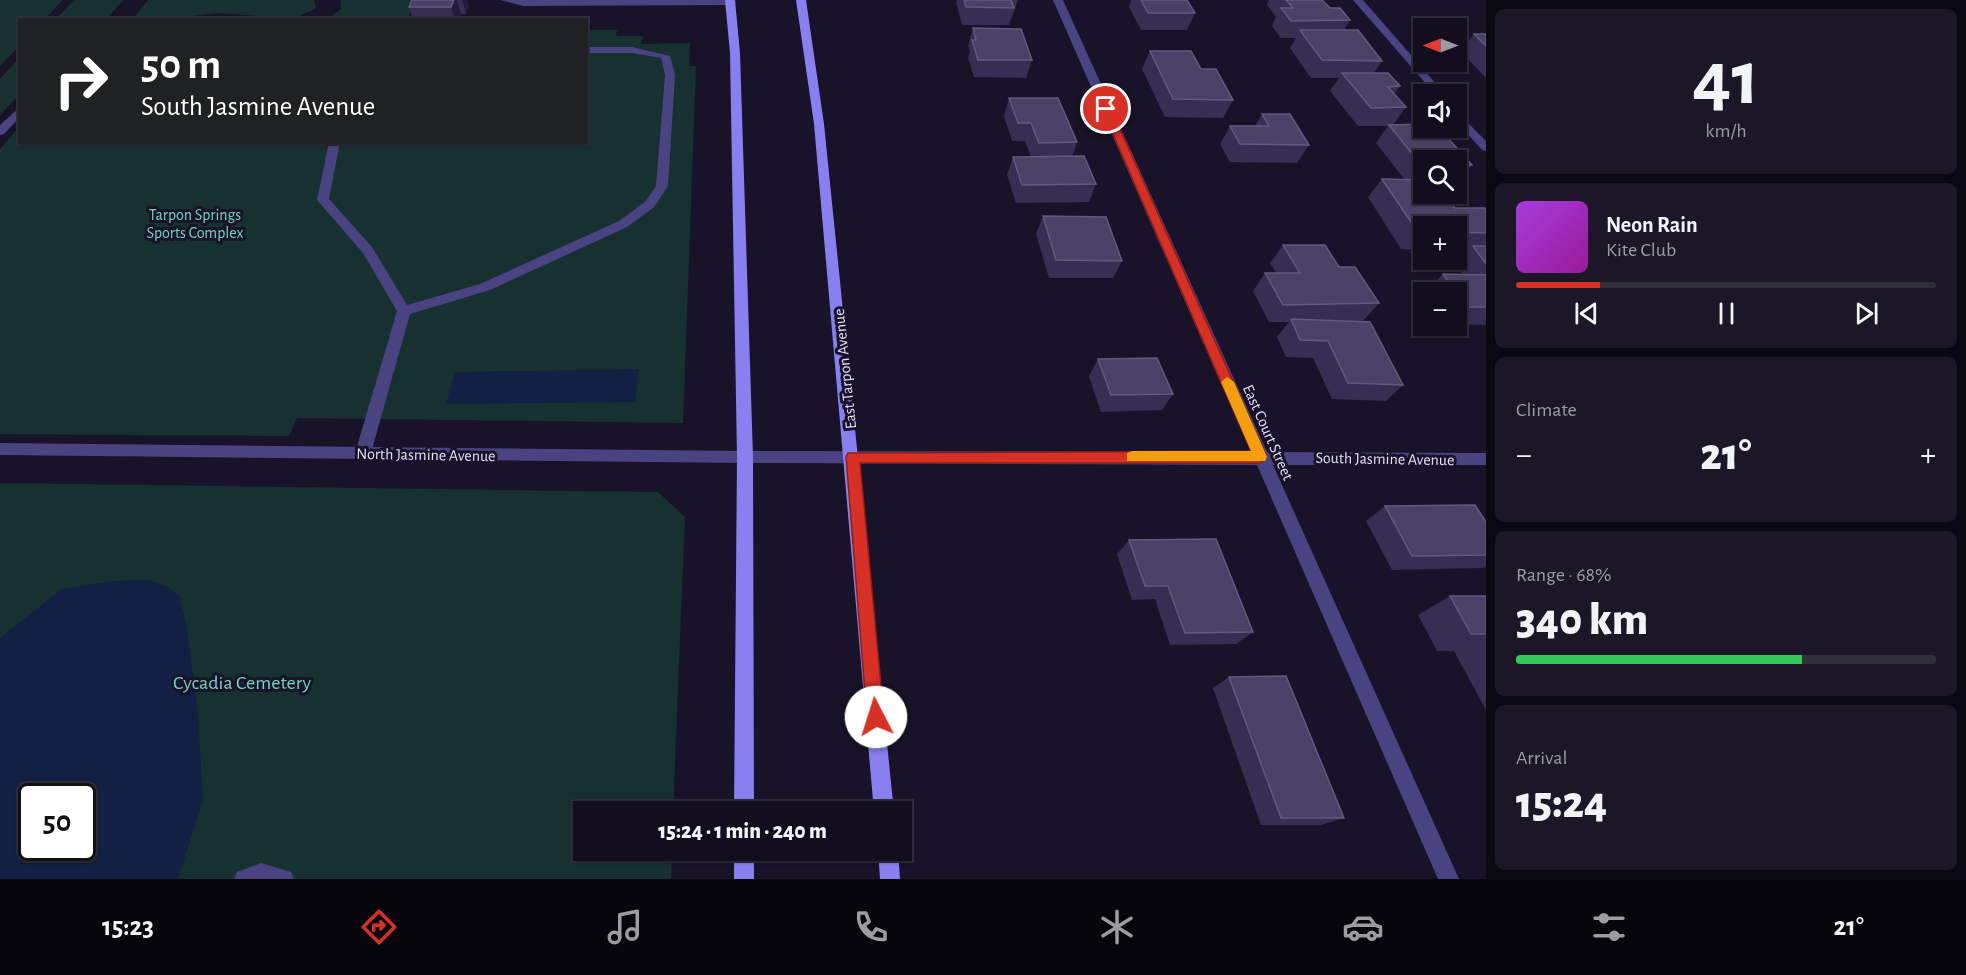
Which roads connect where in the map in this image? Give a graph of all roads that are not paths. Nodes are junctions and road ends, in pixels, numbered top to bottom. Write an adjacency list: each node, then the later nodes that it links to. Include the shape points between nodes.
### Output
1 (505, 0): 5 (street)
2 (801, 0): 17 (main road, East Tarpon Avenue, via 819,123)
3 (1058, 0): 18 (street, East Court Street)
4 (1358, 0): 7 (street)
5 (731, 1): 16 (main road)
6 (588, 50): 13 (street, via 632,50 665,56 670,75 662,186 650,204 623,224 485,287)
7 (1431, 84)
8 (18, 112): 10 (street)
9 (1467, 126): 12 (street)
10 (0, 132)
11 (335, 144): 13 (street, via 323,200 368,250)
12 (1486, 148)
13 (404, 311): 15 (street)
14 (0, 449): 15 (street, North Jasmine Avenue)
15 (363, 453): 16 (street, North Jasmine Avenue)
16 (745, 457): 17 (street, North Jasmine Avenue); 20 (main road)
17 (853, 457): 18 (street, South Jasmine Avenue); 21 (main road, East Tarpon Avenue)
18 (1260, 457): 19 (street, South Jasmine Avenue); 28 (street, East Court Street)
19 (1486, 459)
20 (744, 801)
21 (883, 801)
22 (744, 861): 26 (main road)
23 (889, 861): 27 (main road)
24 (244, 879): 25 (street, via 261,873)
25 (284, 879)
26 (744, 879)
27 (890, 879)
28 (1449, 879)

